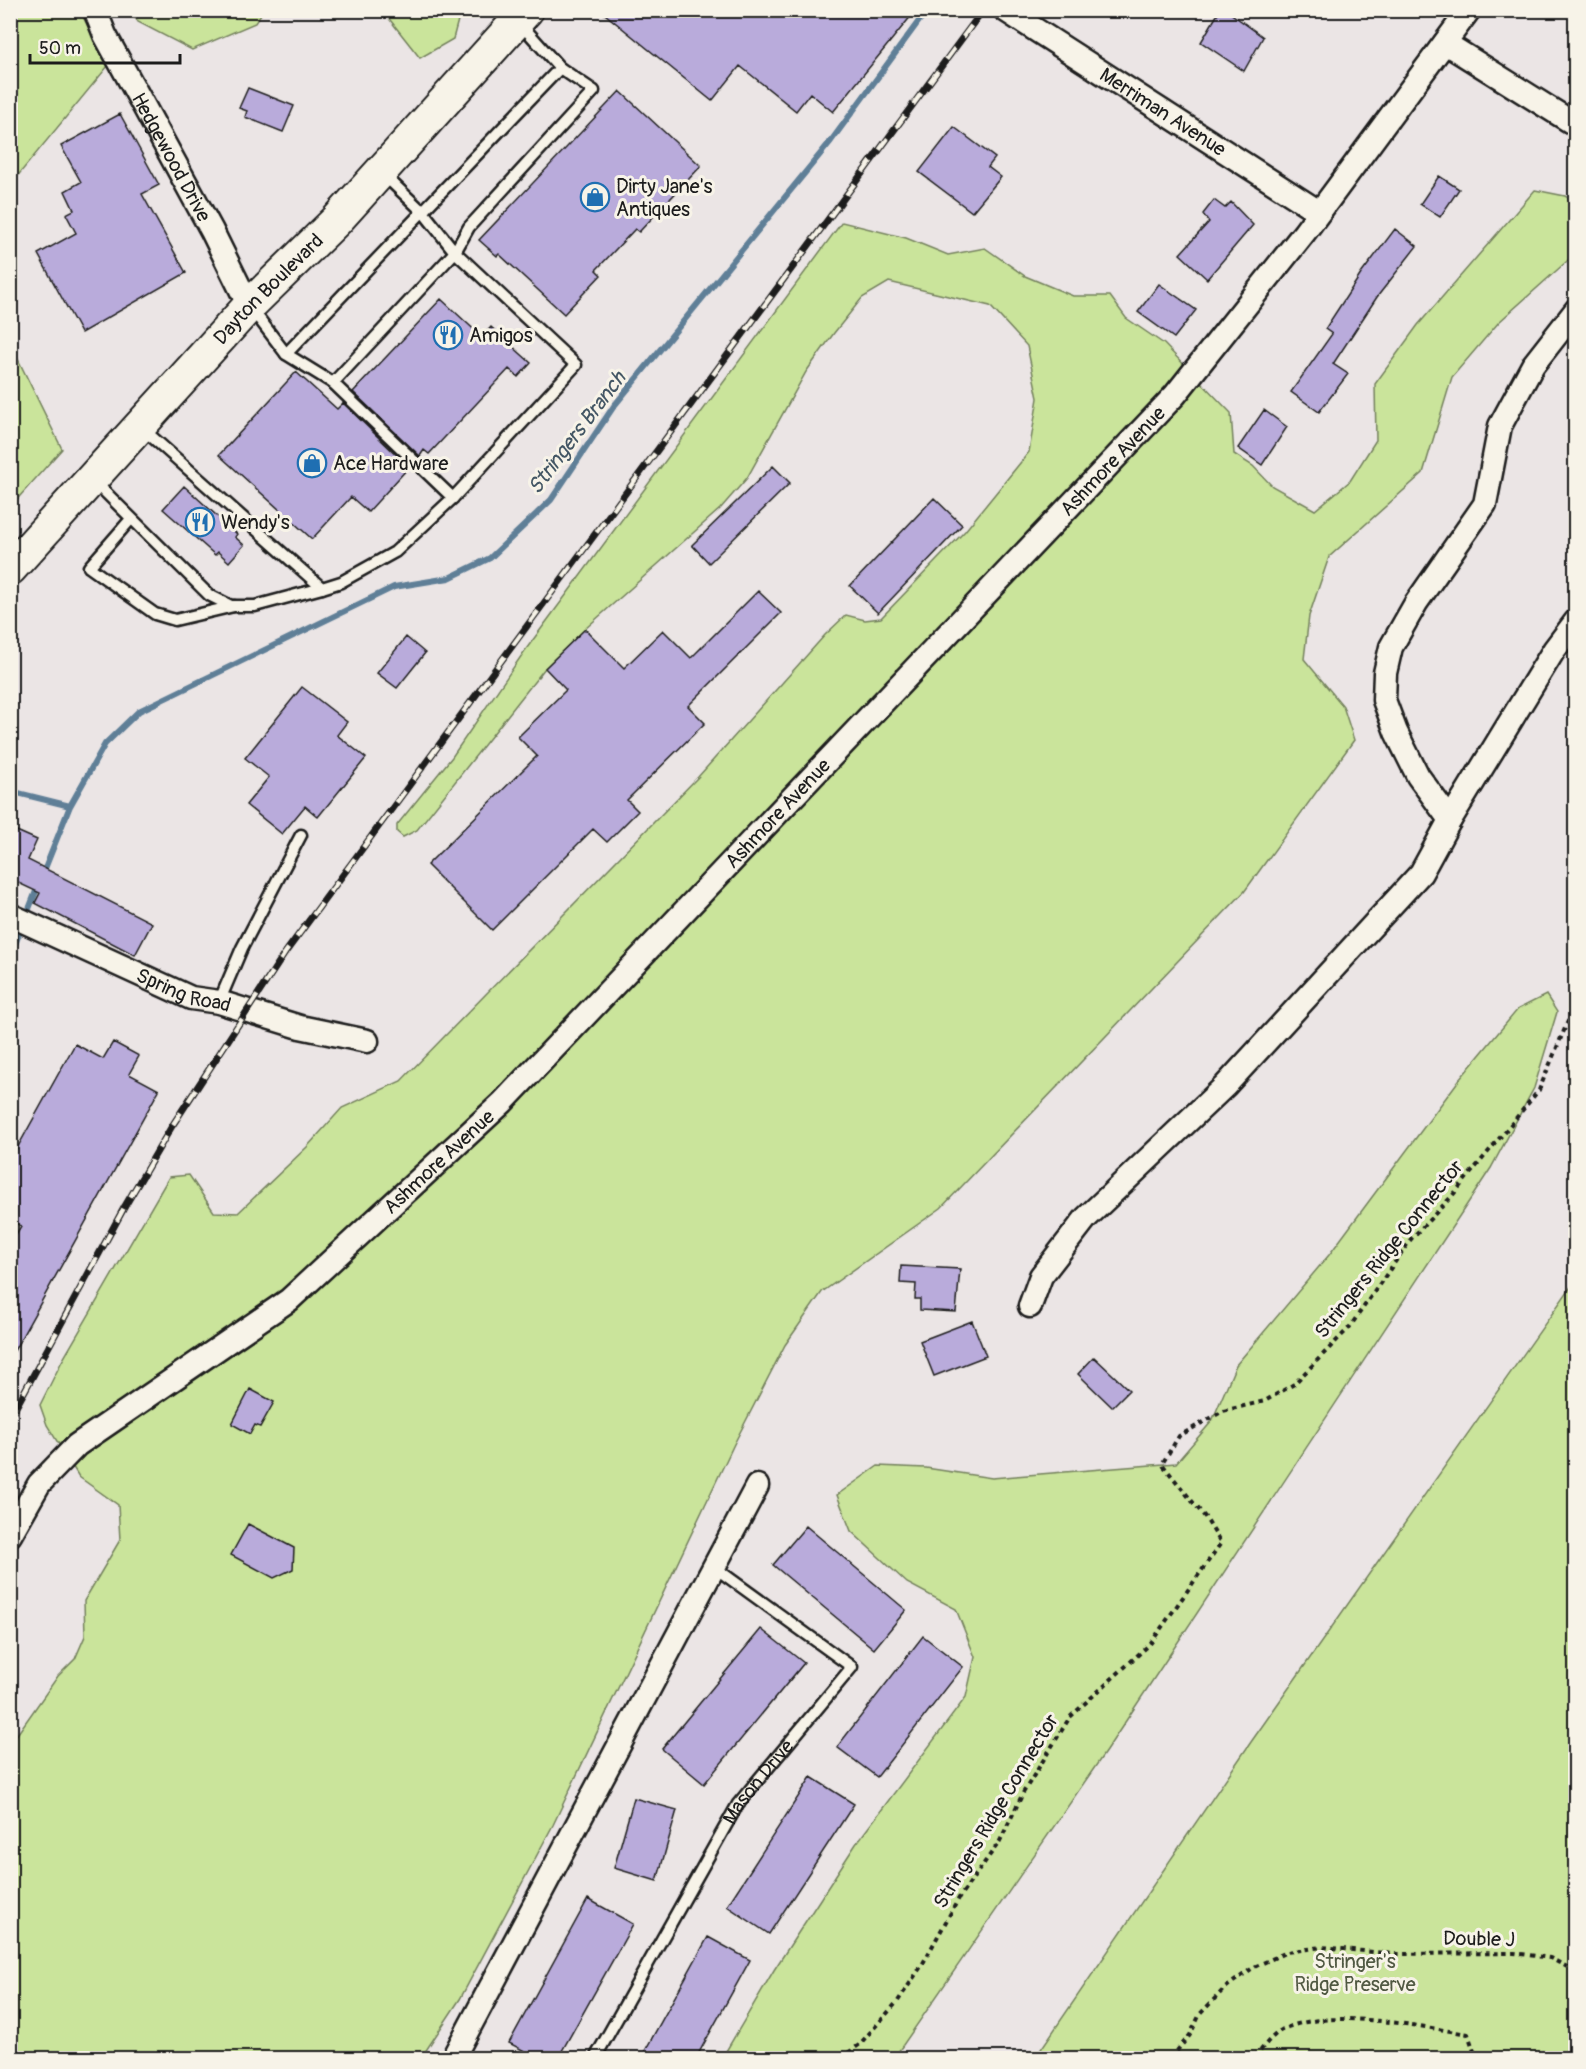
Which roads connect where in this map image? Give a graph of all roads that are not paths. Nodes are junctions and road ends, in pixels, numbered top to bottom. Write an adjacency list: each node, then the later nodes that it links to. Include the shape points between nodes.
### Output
1 (95, 10): 12 (street, Hedgewood Drive)
2 (1005, 10): 9 (street, Merriman Avenue)
3 (1469, 10): 5 (street, Ashmore Avenue)
4 (523, 16): 6 (lane); 8 (main road, Dayton Boulevard)
5 (1445, 43): 7 (street); 9 (street, Ashmore Avenue)
6 (560, 69): 10 (lane); 11 (lane, via 594,91 469,227)
7 (1575, 125)
8 (381, 172): 10 (lane); 12 (main road, Dayton Boulevard)
9 (1319, 212): 31 (street, Ashmore Avenue, via 1175,395 503,1102 289,1300 77,1445 39,1484)
10 (424, 213): 11 (lane); 14 (lane)
11 (455, 252): 15 (lane); 18 (lane, via 576,365)
12 (249, 306): 14 (lane); 16 (main road, Dayton Boulevard)
13 (1575, 310): 24 (street, via 1533,365 1500,426 1485,504 1416,603 1391,647 1384,700 1418,776)
14 (286, 354): 15 (lane)
15 (333, 383): 18 (lane)
16 (140, 426): 17 (main road, Dayton Boulevard); 21 (lane)
17 (92, 479): 19 (lane); 20 (main road, Dayton Boulevard)
18 (453, 498): 21 (lane, via 395,552 341,582)
19 (131, 519): 22 (lane, via 209,595); 22 (lane, via 89,567 155,614 176,620)
20 (10, 569)
21 (322, 588): 22 (lane, via 255,606)
22 (234, 606)
23 (1575, 621): 24 (street)
24 (1450, 820): 29 (street, via 1421,873 1225,1086 1086,1218 1041,1276)
25 (301, 835): 27 (lane, via 242,948)
26 (10, 915): 27 (street, Spring Road, via 191,998)
27 (219, 1002): 28 (street, Spring Road, via 300,1027)
28 (367, 1041)
29 (1030, 1306)
30 (757, 1486): 32 (street)
31 (10, 1535)
32 (714, 1567): 33 (street); 34 (lane, Mason Drive, via 852,1666 738,1804)
33 (456, 2057)
34 (595, 2058)

